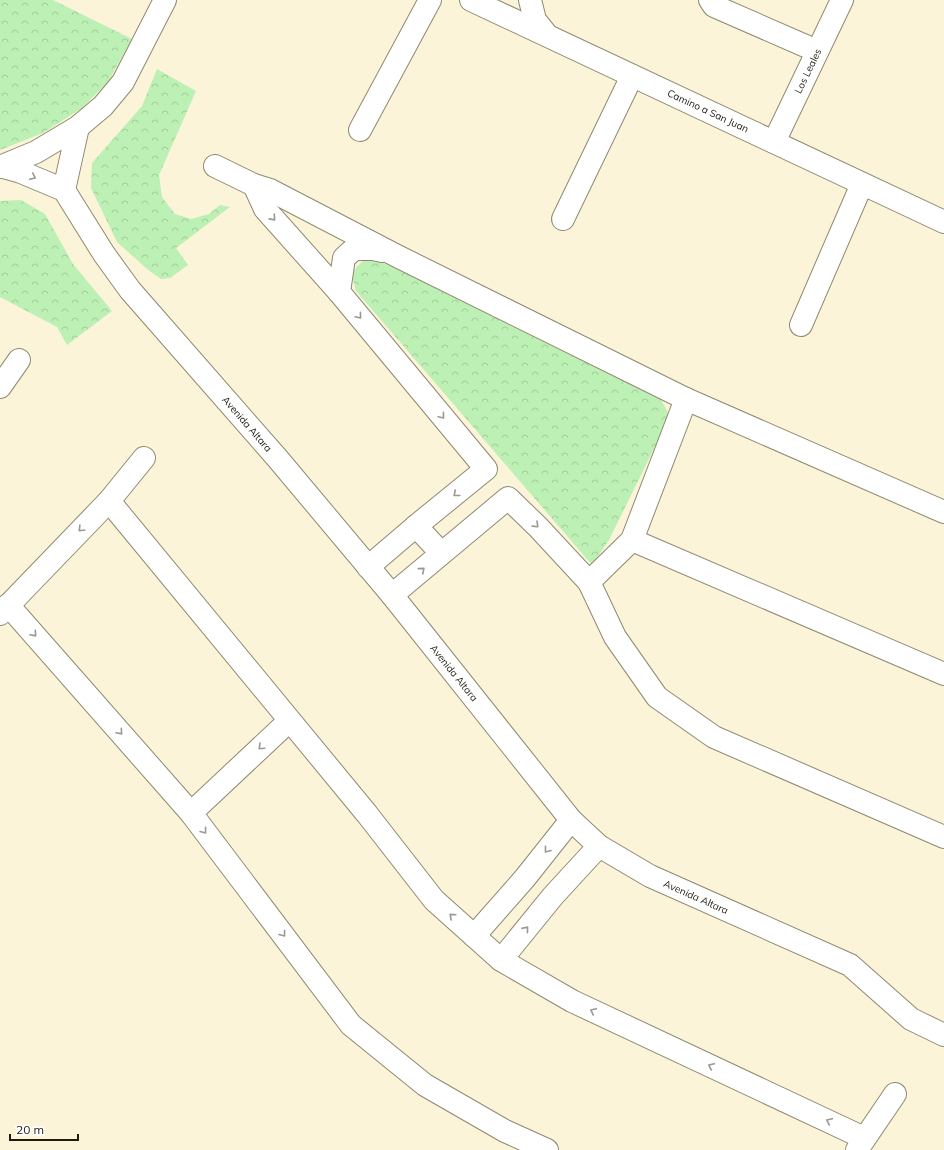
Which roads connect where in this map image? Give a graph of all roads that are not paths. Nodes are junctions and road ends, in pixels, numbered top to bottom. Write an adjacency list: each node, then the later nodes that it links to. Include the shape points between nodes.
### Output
1 (165, 0): 10 (street, via 123,82 102,106)
2 (430, 0): 11 (street)
3 (471, 0): 7 (street, Camino a San Juan)
4 (530, 0): 7 (street, via 535,20)
5 (710, 0): 8 (street, via 714,6)
6 (842, 0): 8 (street, Los Leales)
7 (547, 35): 9 (street, Camino a San Juan)
8 (817, 52): 12 (street, Los Leales)
9 (632, 76): 12 (street, Camino a San Juan); 18 (street)
10 (78, 127): 14 (street, via 36,152); 17 (street)
11 (360, 130)
12 (774, 142): 16 (street, Camino a San Juan)
13 (216, 166): 15 (street)
14 (1, 167): 17 (street, one-way to 17, via 21,172)
15 (254, 184): 20 (street); 21 (street, one-way to 21, via 265,209)
16 (862, 184): 19 (street, Camino a San Juan); 22 (street)
17 (64, 190): 32 (street, Avenida Altara, via 130,290 278,458)
18 (564, 219)
19 (944, 222)
20 (397, 256): 21 (street, via 373,249 354,249 344,258); 25 (street)
21 (339, 292): 29 (street, one-way to 29, via 486,469)
22 (801, 325)
23 (19, 360): 24 (street)
24 (1, 384)
25 (686, 399): 28 (street); 30 (street)
26 (144, 458): 27 (street)
27 (108, 501): 35 (street, one-way to 35); 37 (street)
28 (944, 512)
29 (416, 526): 31 (street); 32 (street)
30 (632, 540): 33 (street); 36 (street)
31 (441, 553): 33 (street, one-way to 33, via 508,498); 34 (street, one-way to 31)
32 (368, 567): 34 (street, Avenida Altara)
33 (589, 582): 40 (street, via 615,637 657,697 714,737)
34 (392, 595): 39 (street, Avenida Altara)
35 (4, 609): 38 (street, one-way to 38)
36 (944, 674)
37 (290, 721): 38 (street, one-way to 38); 44 (street, one-way to 37, via 434,900)
38 (191, 813): 49 (street, one-way to 49, via 351,1024 425,1085 505,1130)
39 (571, 820): 41 (street, Avenida Altara); 42 (street, one-way to 42)
40 (944, 837)
41 (599, 846): 43 (street); 46 (street, Avenida Altara, via 650,876 850,965 911,1019)
42 (525, 878): 43 (street); 44 (street)
43 (553, 896): 45 (street, one-way to 43)
44 (474, 936): 45 (street)
45 (501, 960): 48 (street, one-way to 45, via 572,1001)
46 (944, 1036)
47 (894, 1094): 48 (street)
48 (860, 1144)
49 (547, 1150)

